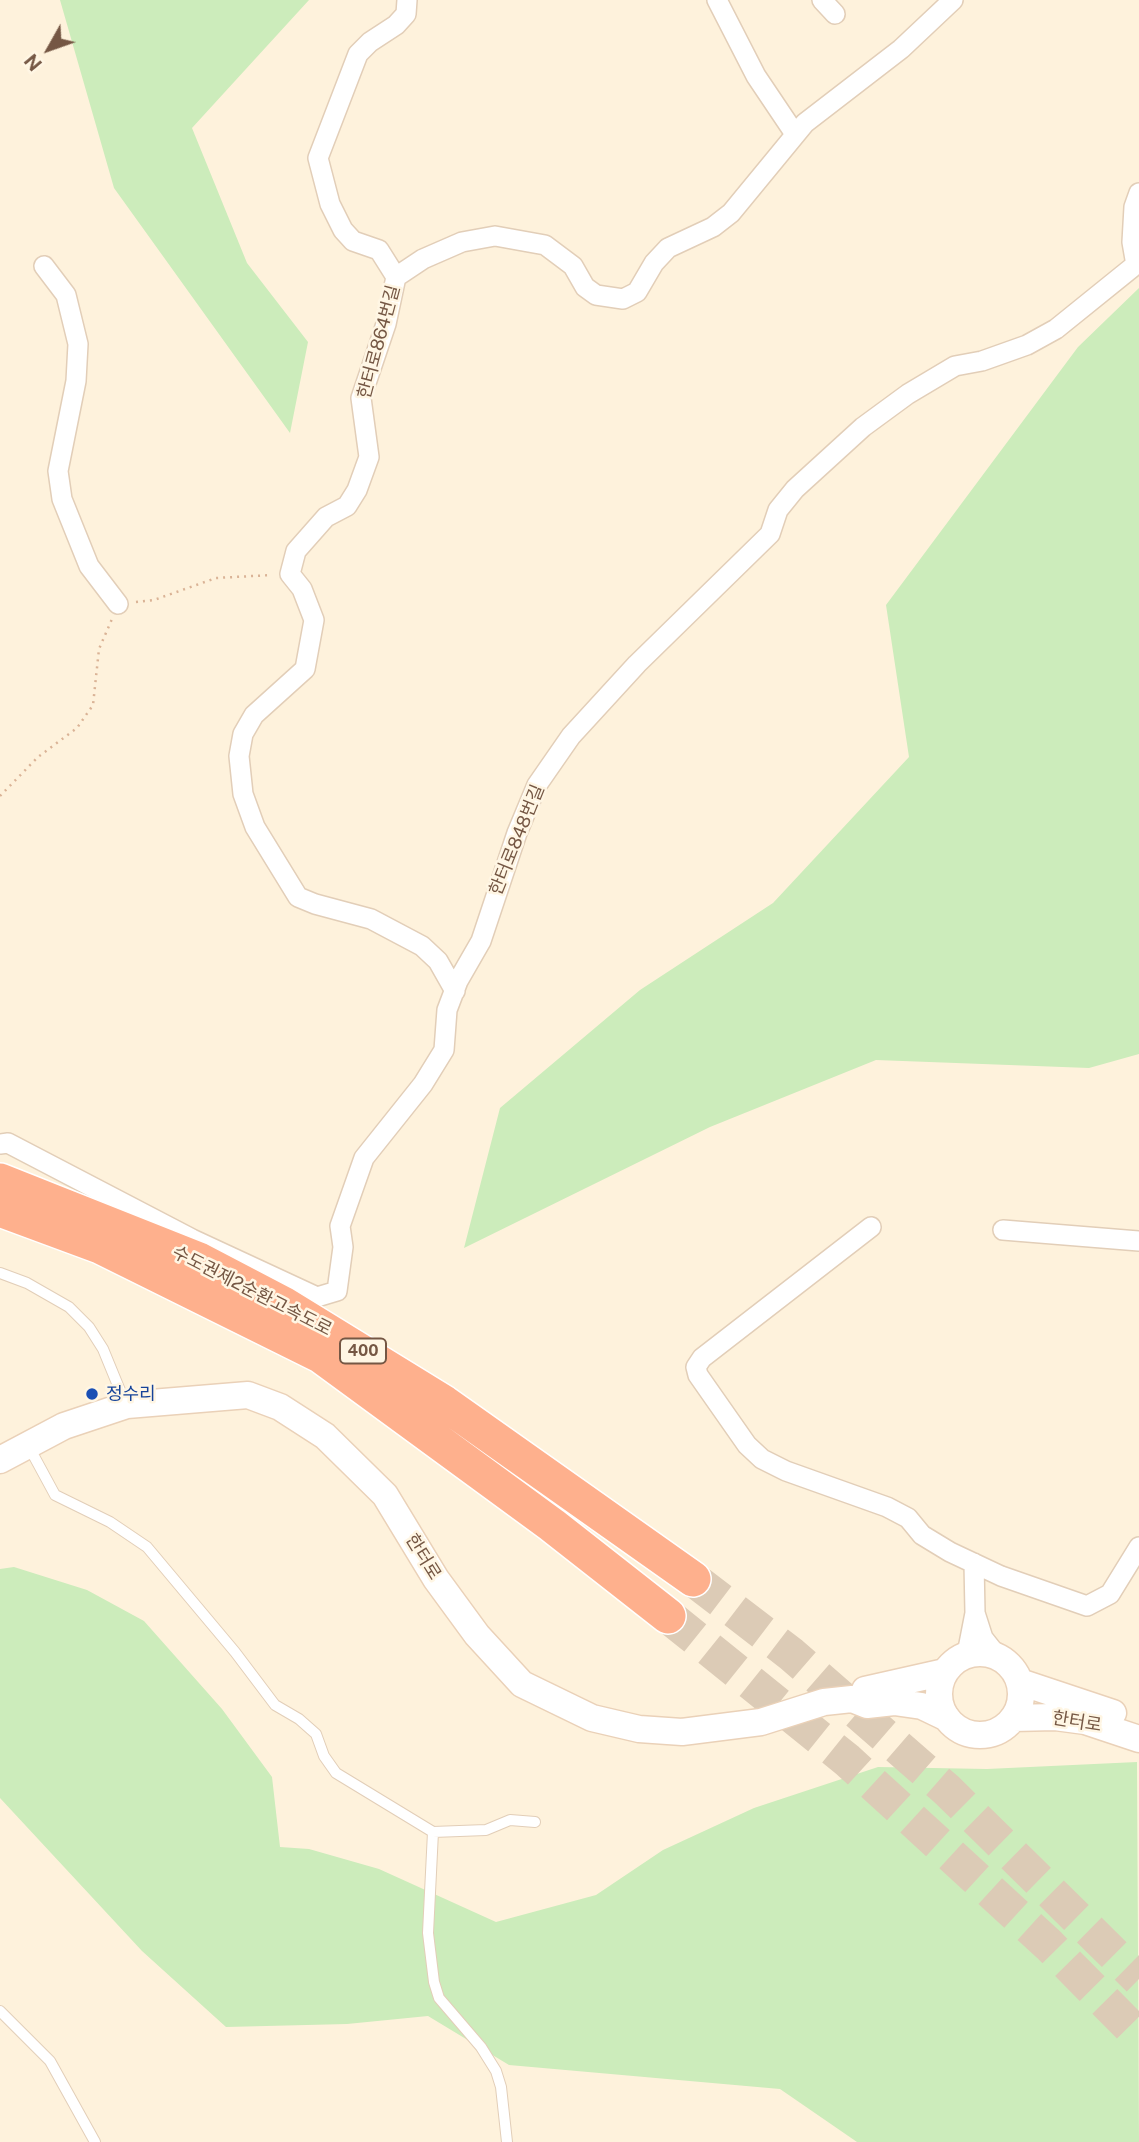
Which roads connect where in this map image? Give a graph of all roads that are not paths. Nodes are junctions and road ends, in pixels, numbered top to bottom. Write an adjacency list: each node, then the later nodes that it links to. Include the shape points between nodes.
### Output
1 (407, 0): 8 (street, 한터로864번길, via 406,14 358,54 318,158 342,230 353,241 379,250)
2 (718, 0): 4 (street, via 756,76)
3 (953, 0): 4 (street, via 901,49)
4 (795, 134): 8 (street, via 731,214 668,248 637,292 623,299 596,295 573,267 545,245 495,236 462,242)
5 (1139, 193): 6 (street, via 1132,242)
6 (1138, 263): 10 (street, 한터로848번길, via 1056,329 1027,345 955,366 908,394 794,489 778,510 770,534 628,674 571,736 537,785 499,880 481,942)
7 (44, 266): 9 (street, via 66,295 78,344 76,381 58,471 62,499 89,566)
8 (396, 277): 10 (street, 한터로864번길, via 361,398 369,457 357,490 346,506 309,533 296,551 290,574 302,589 314,620 305,669 254,715 243,734 239,756 243,794 255,827 298,897 371,919 422,946 438,961)
9 (118, 604)
10 (454, 991): 11 (street, 한터로848번길, via 447,1010 444,1050 364,1158 352,1184 340,1226 343,1247 337,1292 317,1297 192,1239 8,1143)
11 (0, 1144)
12 (0, 1181): 23 (highway, 수도권제2순환고속도로 / 400, via 199,1260 283,1304 444,1403)
13 (0, 1209): 25 (highway, 수도권제2순환고속도로 / 400, via 100,1247 320,1355)
14 (871, 1227): 22 (street, via 702,1358 696,1367 698,1376 730,1425 762,1459 887,1507 908,1518 933,1543)
15 (1003, 1230): 16 (street)
16 (1139, 1241)
17 (0, 1273): 18 (lane, via 69,1307 89,1327)
18 (127, 1405): 19 (main road, 한터로, via 64,1426); 30 (main road, 한터로, via 248,1395 280,1406 325,1436 385,1495 477,1635 522,1684 592,1718 639,1729 682,1732 761,1722 824,1702)
19 (29, 1447): 20 (main road, 한터로); 36 (lane, via 54,1495 110,1522 147,1547 275,1705 316,1734 336,1773)
20 (0, 1460)
21 (1139, 1547): 22 (street, via 1110,1594 1087,1606)
22 (974, 1563): 24 (street)
23 (693, 1579)
24 (975, 1613): 26 (street); 27 (street, via 983,1638)
25 (668, 1616)
26 (967, 1654): 27 (main road); 28 (main road)
27 (998, 1657): 29 (main road)
28 (945, 1672): 30 (main road, 한터로, via 864,1690); 31 (main road, via 939,1694)
29 (1020, 1682): 32 (main road, via 1019,1707); 33 (main road, 한터로, via 1122,1716)
30 (852, 1699): 31 (main road, 한터로, via 867,1705 922,1706)
31 (947, 1718): 32 (main road, via 956,1727 980,1735 993,1733)
32 (1013, 1718): 34 (main road, 한터로, via 1085,1721)
33 (1139, 1727)
34 (1139, 1739)
35 (535, 1822): 36 (lane, via 510,1820 485,1830)
36 (433, 1832): 39 (lane, via 428,1933 434,1982 439,1998 496,2071)
37 (0, 2011): 38 (lane, via 50,2061)
38 (95, 2142)
39 (507, 2142)

